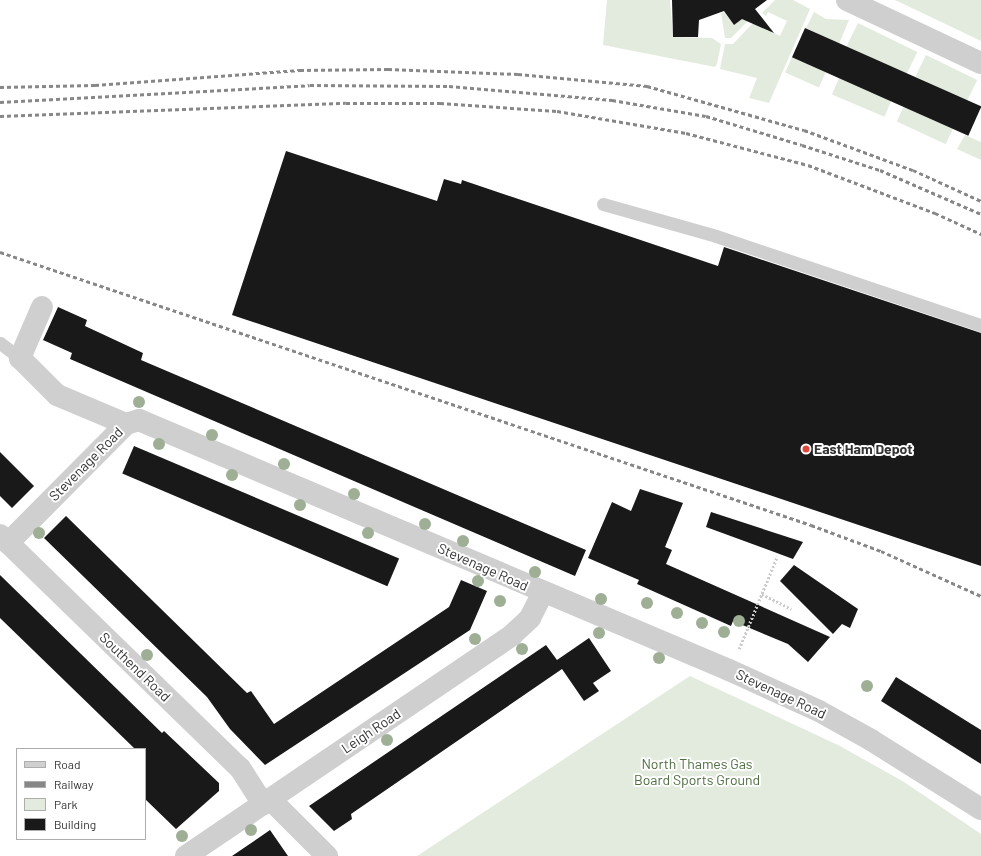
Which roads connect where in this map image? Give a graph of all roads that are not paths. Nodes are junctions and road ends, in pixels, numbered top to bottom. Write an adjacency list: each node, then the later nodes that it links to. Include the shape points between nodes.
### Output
1 (847, 0): 2 (street)
2 (981, 63)
3 (603, 204): 5 (lane, via 716,236)
4 (42, 307): 7 (street)
5 (981, 325)
6 (0, 343): 7 (lane)
7 (20, 358): 8 (street, via 57,395)
8 (126, 424): 9 (street, Stevenage Road); 10 (street, Stevenage Road, via 139,420 147,423)
9 (4, 539): 11 (street, Southend Road, via 240,768)
10 (543, 593): 11 (street, Leigh Road, via 530,618 512,635); 12 (street, Stevenage Road, via 729,670 819,711 871,740)
11 (266, 802): 13 (street, Leigh Road); 14 (street, Southend Road)
12 (981, 809)
13 (186, 856)
14 (327, 856)

